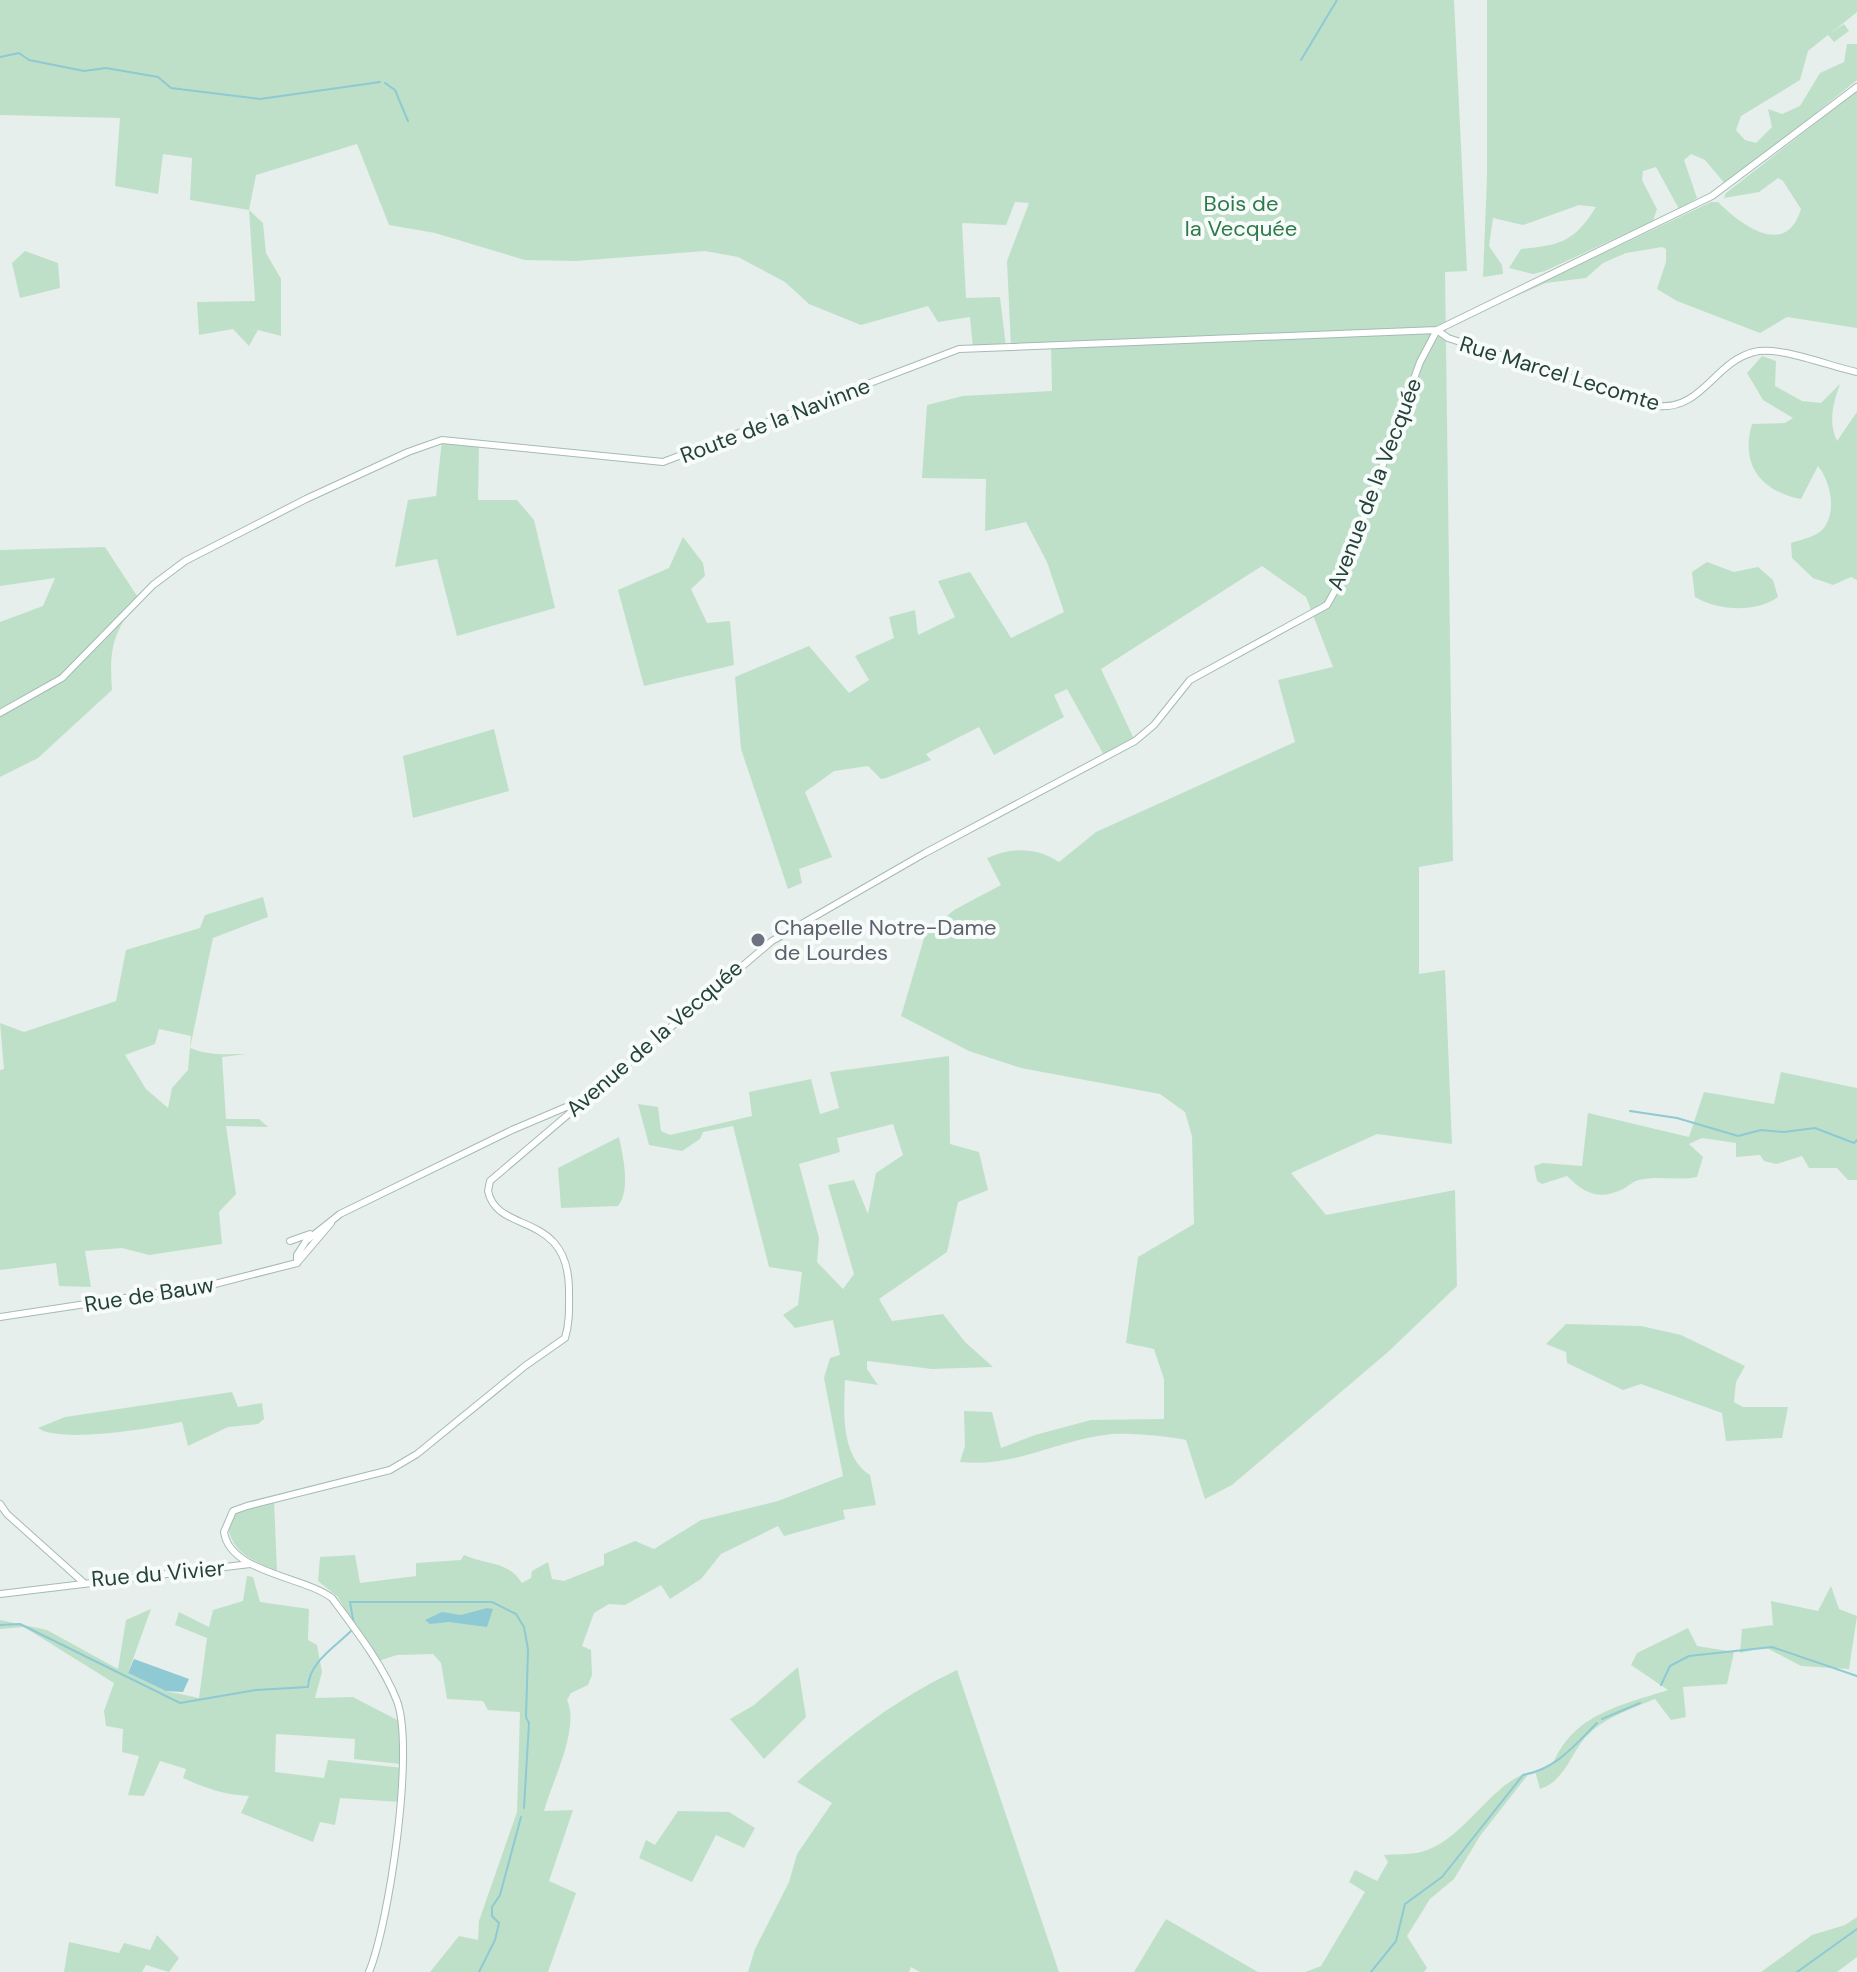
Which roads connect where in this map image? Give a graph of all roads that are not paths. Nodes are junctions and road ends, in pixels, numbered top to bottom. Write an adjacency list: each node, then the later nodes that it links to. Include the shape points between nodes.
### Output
1 (1857, 87): 2 (street, via 1712,196)
2 (1437, 330): 3 (street, Rue Marcel Lecomte, via 1450,339 1664,407 1694,399 1728,366 1754,352); 4 (street, Route de la Navinne, via 959,349 663,462 442,440 306,499 185,561 153,585 62,678); 5 (street, Avenue de la Vecquée, via 1420,362 1335,593 1315,613 1190,680 1135,741 925,853 751,956)
3 (1857, 372)
4 (0, 713)
5 (580, 1102): 6 (street); 12 (street, Avenue de la Vecquée, via 499,1171 488,1191 496,1206 563,1251 568,1277 565,1338 390,1470 233,1511 225,1524 225,1539)
6 (340, 1214): 7 (street); 9 (street)
7 (317, 1230): 8 (street); 9 (street, via 297,1255)
8 (290, 1241)
9 (297, 1263): 10 (street, Rue de Bauw, via 211,1285)
10 (0, 1317)
11 (0, 1504): 13 (street, Rue du Vivier)
12 (250, 1564): 13 (street, Rue du Vivier); 15 (street, via 317,1586 332,1598 392,1691 400,1713 402,1789 377,1953)
13 (84, 1583): 14 (street)
14 (0, 1594)
15 (369, 1972)

